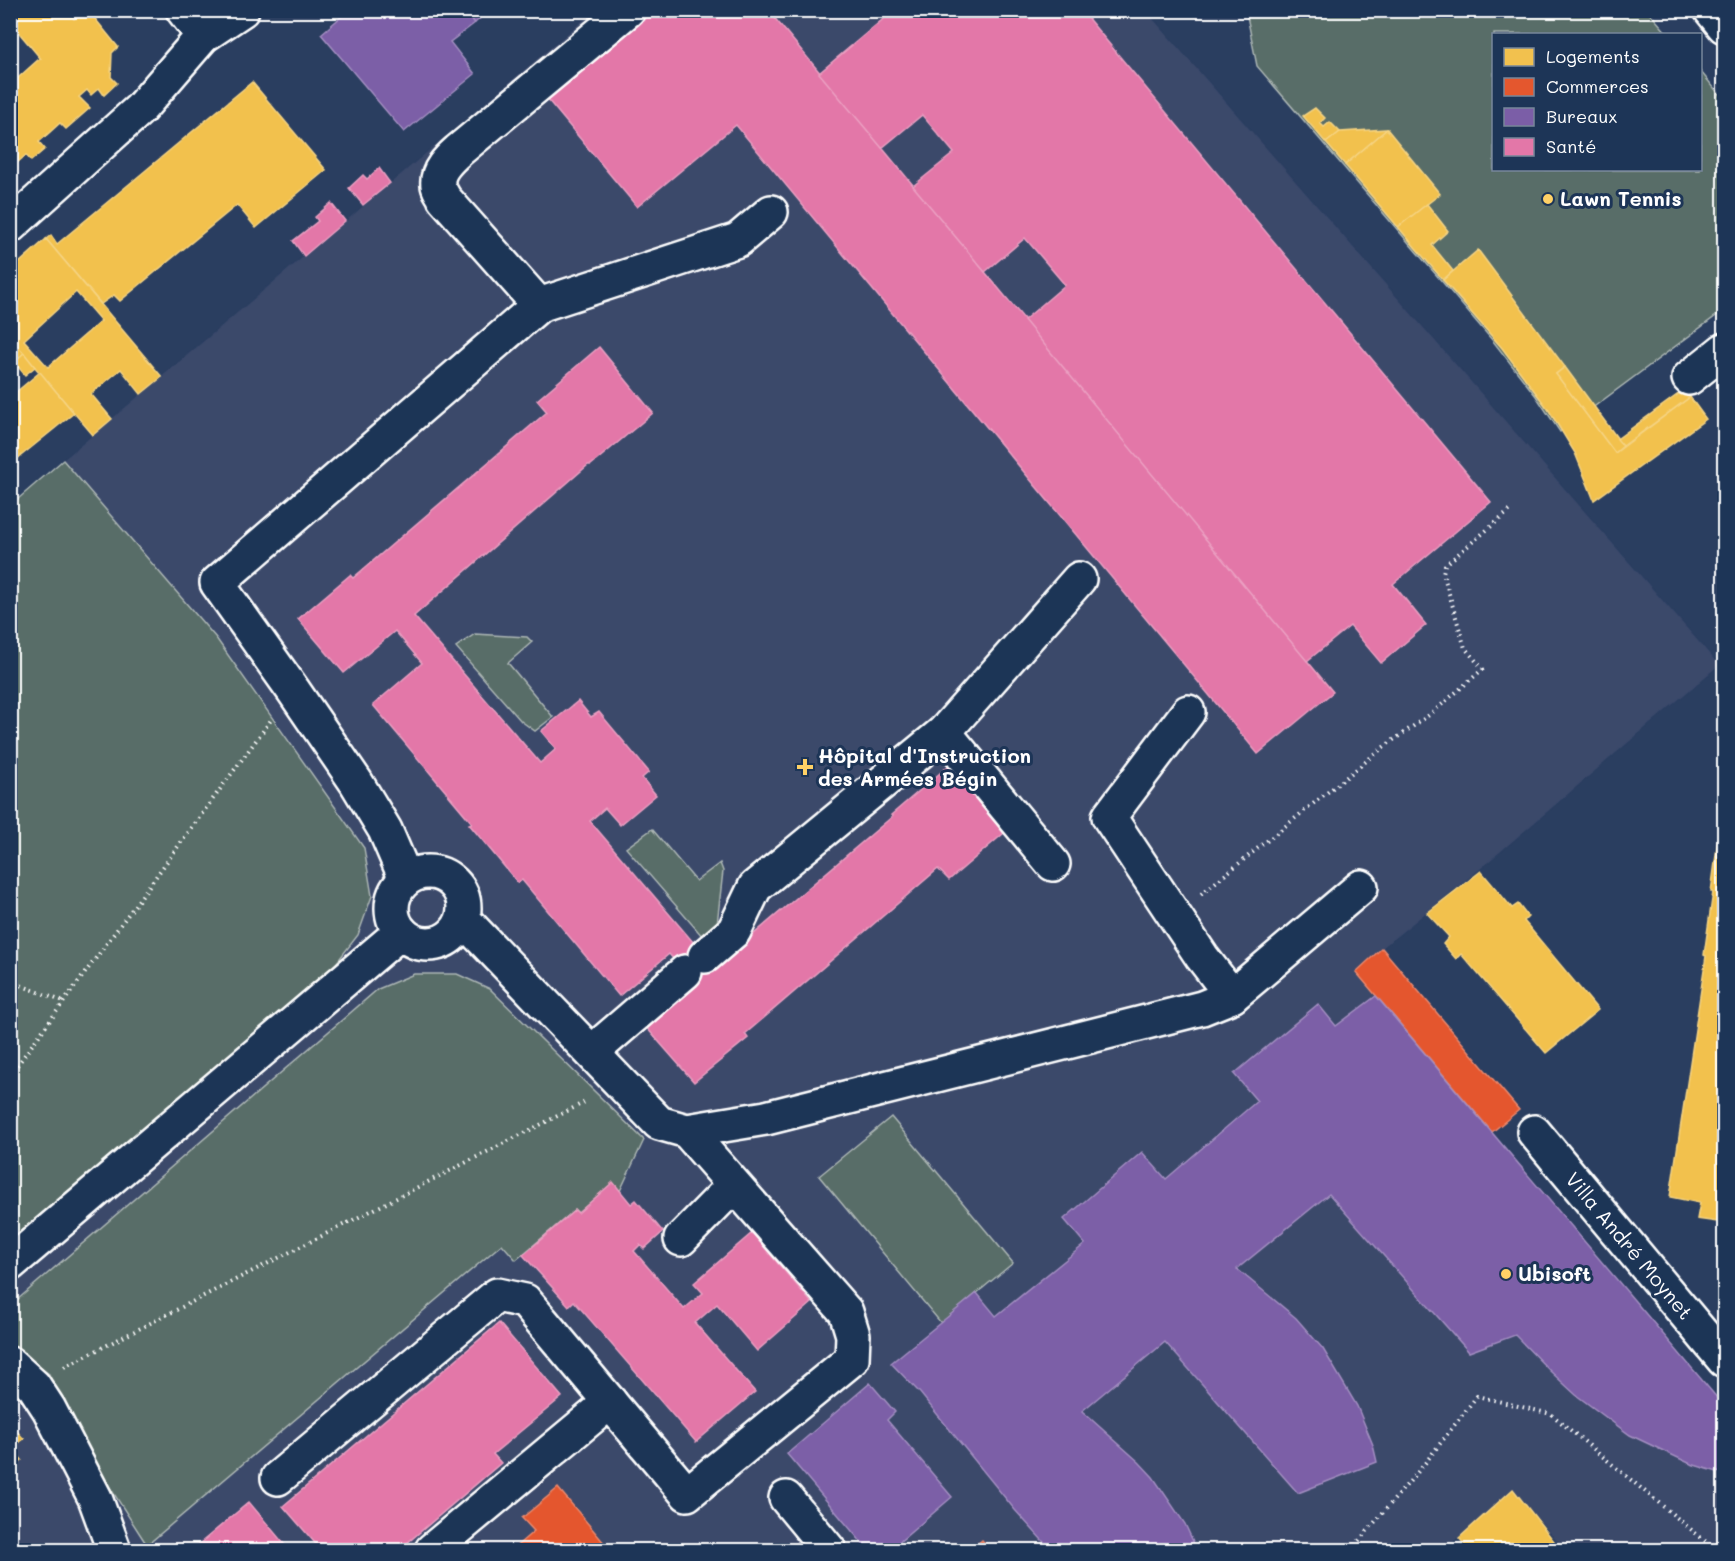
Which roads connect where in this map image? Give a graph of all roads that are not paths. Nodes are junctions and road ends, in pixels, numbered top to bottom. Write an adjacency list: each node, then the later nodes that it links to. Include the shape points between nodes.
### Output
1 (183, 10): 6 (street)
2 (242, 10): 6 (street)
3 (628, 10): 9 (street, via 458,151 440,174 438,185 444,198)
4 (1711, 10): 5 (street)
5 (1725, 26)
6 (203, 36): 8 (street, via 140,108)
7 (771, 212): 9 (street, via 738,240)
8 (10, 226)
9 (538, 305): 16 (street, via 217,583 356,782)
10 (1725, 350): 11 (street)
11 (1689, 378)
12 (1079, 579): 14 (street)
13 (1188, 712): 20 (street, via 1108,817)
14 (944, 732): 15 (street); 21 (street, via 755,887 734,931)
15 (1053, 864)
16 (406, 879): 18 (street, via 420,872 435,872 449,878 460,889 465,903); 19 (street, via 396,890 392,904 393,919)
17 (1361, 887): 20 (street)
18 (463, 919): 19 (street, via 456,932 443,942 428,945); 21 (street)
19 (401, 932): 26 (street)
20 (1232, 996): 22 (street, via 1202,1008 766,1118)
21 (591, 1052): 22 (street, via 659,1123)
22 (687, 1131): 24 (street)
23 (1534, 1132): 27 (street, Villa André Moynet)
24 (734, 1185): 25 (street); 29 (street, via 846,1312 853,1335 852,1359 687,1494)
25 (681, 1239)
26 (10, 1264)
27 (1725, 1360)
28 (10, 1364): 32 (street, via 34,1386 49,1409 94,1498)
29 (610, 1402): 30 (street, via 525,1301 497,1295); 33 (street)
30 (278, 1478)
31 (786, 1498): 34 (street)
32 (114, 1551)
33 (432, 1551)
34 (829, 1551)

